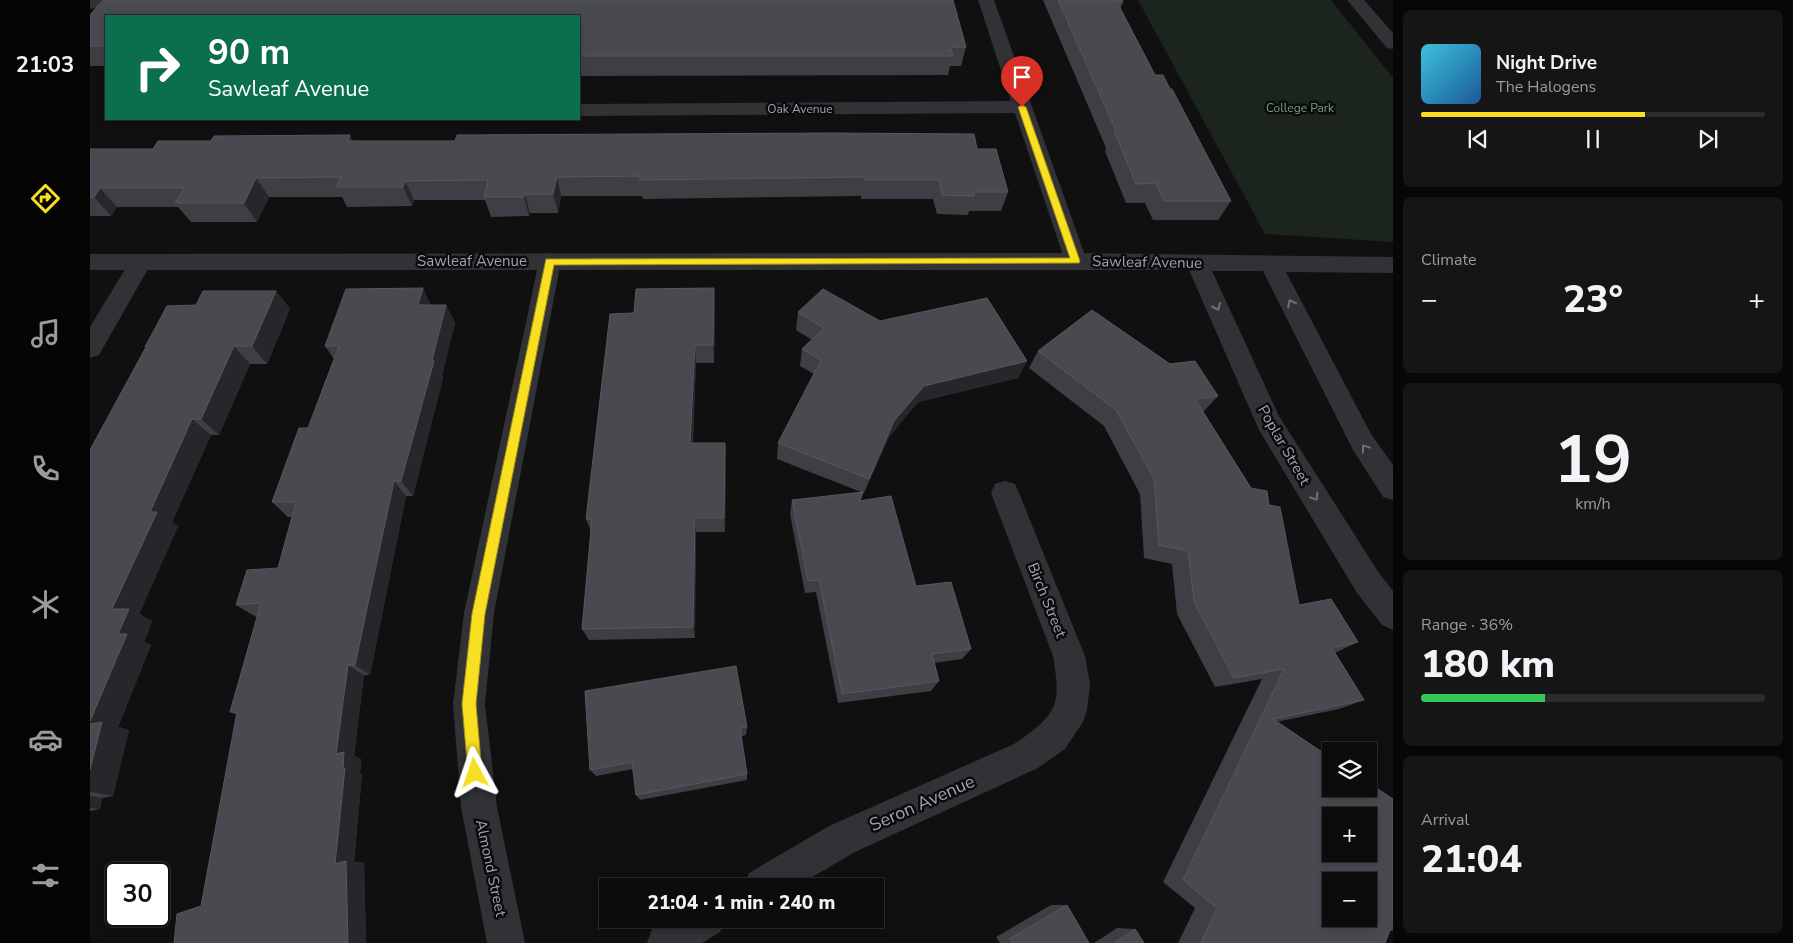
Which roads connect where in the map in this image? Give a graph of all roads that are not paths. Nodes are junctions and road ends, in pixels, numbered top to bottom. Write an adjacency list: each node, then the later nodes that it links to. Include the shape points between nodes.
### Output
1 (94, 0): 4 (street)
2 (986, 0): 6 (street)
3 (1355, 0): 5 (street)
4 (90, 4)
5 (1393, 44)
6 (1022, 107): 7 (street, Oak Avenue); 9 (street)
7 (580, 110)
8 (550, 261): 9 (street, Sawleaf Avenue); 11 (street, Sawleaf Avenue); 22 (street, Almond Street, via 479,614 469,704 478,807)
9 (1076, 261): 12 (street, Sawleaf Avenue)
10 (90, 262): 11 (street, Sawleaf Avenue)
11 (141, 262): 15 (street)
12 (1197, 262): 13 (street, Sawleaf Avenue); 18 (street, Poplar Street, one-way to 18, via 1268,422 1368,583)
13 (1270, 264): 14 (street, Sawleaf Avenue); 16 (street, one-way to 13, via 1362,442)
14 (1393, 265)
15 (90, 348)
16 (1393, 488)
17 (1005, 493): 19 (street, Birch Street, via 1070,656 1074,684)
18 (1393, 615)
19 (1071, 710): 20 (street, Seron Avenue, via 1053,737 1026,756 842,839)
20 (776, 878)
21 (692, 928): 23 (street)
22 (506, 943)
23 (666, 943)

